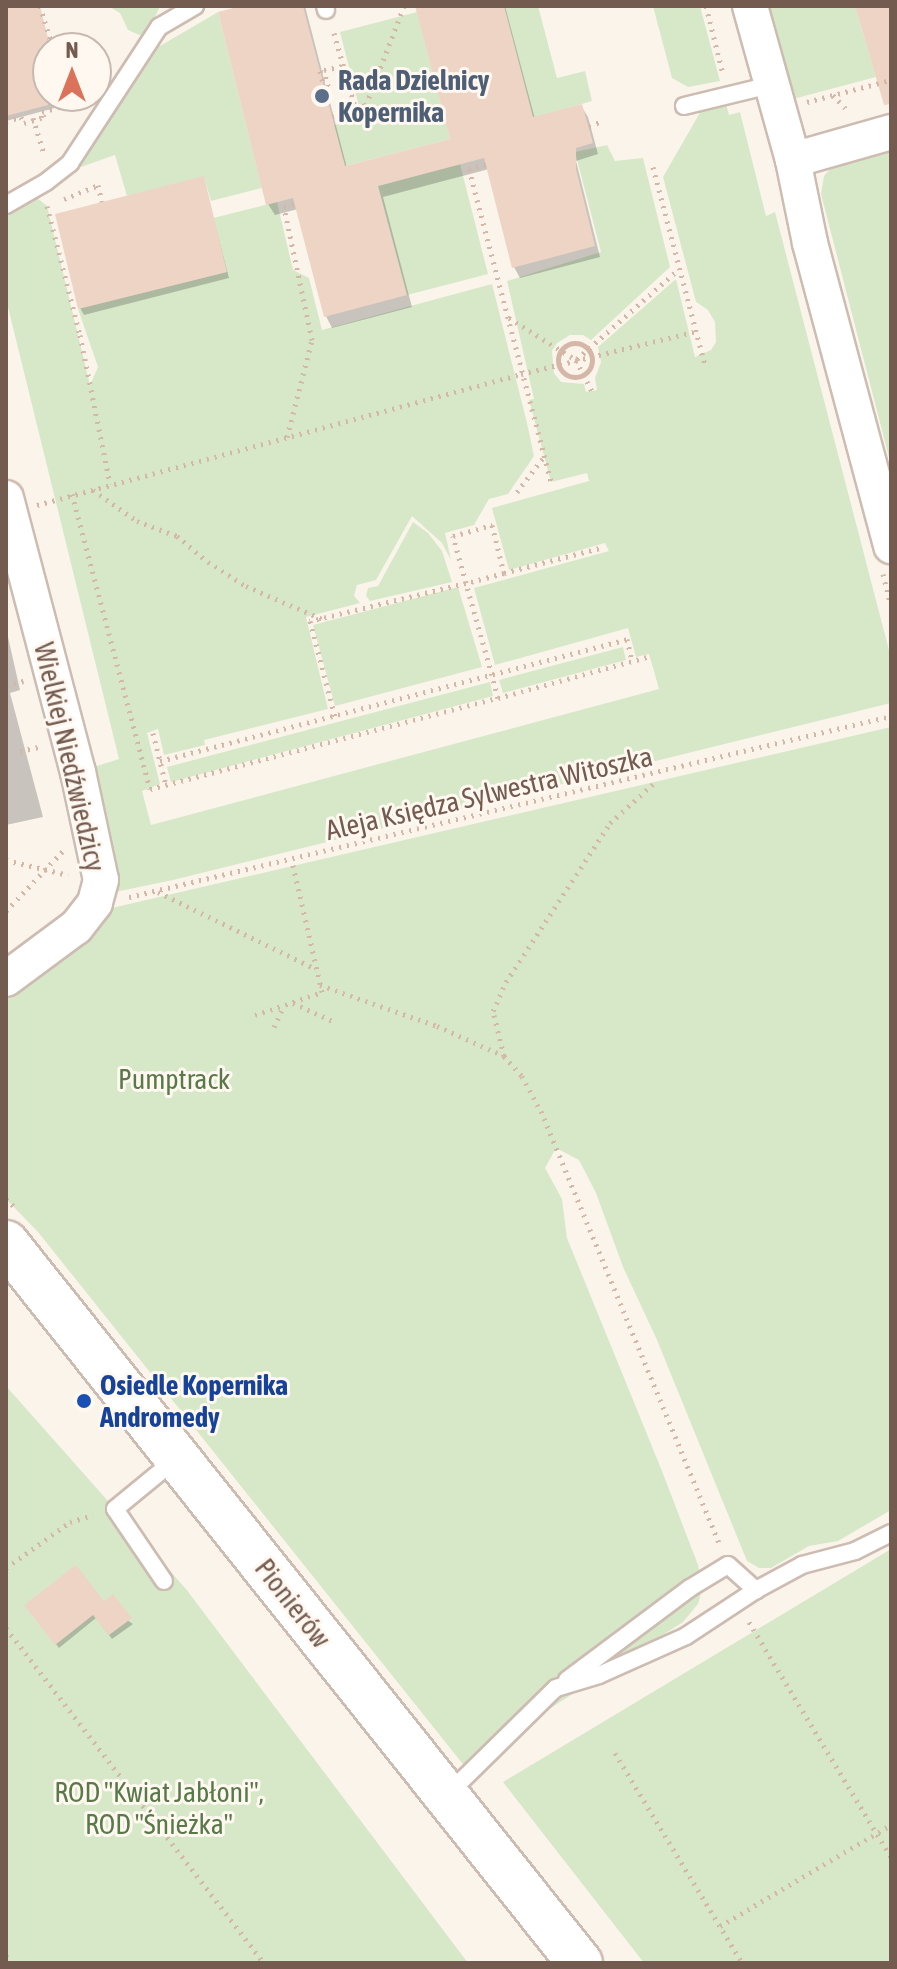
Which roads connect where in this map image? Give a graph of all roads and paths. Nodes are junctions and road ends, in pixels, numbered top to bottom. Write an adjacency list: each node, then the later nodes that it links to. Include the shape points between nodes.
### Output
1 (40, 6): 5 (path)
2 (195, 6): 26 (lane, via 159,27 70,163)
3 (404, 6): 12 (path, via 366,105)
4 (750, 6): 10 (street)
5 (48, 32)
6 (334, 33): 7 (path)
7 (343, 66): 8 (path, via 324,70 330,94 326,95); 12 (path)
8 (320, 71)
9 (891, 80): 10 (path)
10 (782, 95): 11 (lane); 21 (street)
11 (684, 106)
12 (356, 110): 14 (path)
13 (42, 112): 15 (path, via 44,117)
14 (332, 116)
15 (33, 117): 16 (path, via 24,123 21,117); 20 (path)
16 (6, 121)
17 (600, 122): 18 (path)
18 (589, 126)
19 (891, 132): 21 (street)
20 (40, 137)
21 (793, 160): 47 (street)
22 (486, 164): 28 (path, via 469,169)
23 (653, 167): 27 (path)
24 (102, 202): 42 (path, via 98,185 47,206)
25 (295, 203): 39 (path, via 284,207 312,340)
26 (6, 205)
27 (678, 270): 29 (path); 30 (path)
28 (508, 317): 31 (path); 36 (path)
29 (697, 331): 32 (path); 35 (path)
30 (588, 349): 31 (path, via 577,343); 32 (path); 33 (path)
31 (561, 351): 33 (path); 34 (path)
32 (592, 356): 33 (path); 37 (path)
33 (576, 360): 34 (path); 37 (path)
34 (559, 364): 36 (path); 37 (path, via 567,375)
35 (705, 365)
36 (521, 374): 39 (path); 40 (path)
37 (585, 374): 38 (path)
38 (592, 392)
39 (287, 437): 42 (path)
40 (544, 457): 41 (path); 44 (path)
41 (551, 482)
42 (110, 484): 43 (path)
43 (92, 489): 45 (path); 51 (path, via 137,521 177,536 246,586)
44 (517, 492)
45 (72, 494): 46 (path); 63 (path, via 150,789)
46 (8, 505): 66 (street, Wielkiej Niedźwiedzicy, via 78,772)
47 (891, 546)
48 (604, 547): 49 (path)
49 (504, 573): 50 (path); 50 (path, via 492,525 453,536)
50 (466, 583): 54 (path); 57 (path, via 310,621)
51 (327, 621)
52 (647, 657): 53 (path)
53 (632, 661): 54 (path, via 627,639); 55 (path)
54 (492, 675): 55 (path); 57 (path)
55 (498, 698): 63 (path)
56 (891, 716): 65 (path, Aleja Księdza Sylwestra Witoszka)
57 (335, 717): 61 (path)
58 (153, 733): 61 (path)
59 (49, 744): 60 (path)
60 (20, 751)
61 (160, 761): 63 (path)
62 (653, 784): 76 (path, via 610,823 506,982 493,1011)
63 (166, 785)
64 (6, 860): 66 (path, Aleja Księdza Sylwestra Witoszka)
65 (292, 861): 67 (path, Aleja Księdza Sylwestra Witoszka); 68 (path)
66 (98, 891): 67 (path, Aleja Księdza Sylwestra Witoszka); 69 (street, Wielkiej Niedźwiedzicy, via 76,927)
67 (157, 892): 68 (path)
68 (316, 969): 70 (path)
69 (8, 970)
70 (320, 985): 71 (path, via 322,992); 76 (path)
71 (292, 1002): 72 (path); 74 (path)
72 (284, 1005): 73 (path); 75 (path)
73 (255, 1015)
74 (335, 1022)
75 (274, 1027)
76 (504, 1056): 81 (path, via 541,1111)
77 (6, 1243): 78 (street, Pionierów)
78 (178, 1458): 79 (lane); 89 (street, Pionierów)
79 (115, 1509): 82 (path, via 70,1522); 83 (lane)
80 (891, 1533): 84 (lane, via 855,1551 802,1565)
81 (728, 1565): 84 (lane); 87 (lane)
82 (6, 1568)
83 (164, 1581)
84 (756, 1590): 85 (lane)
85 (736, 1603): 87 (lane, via 686,1636); 91 (path)
86 (6, 1628): 96 (path)
87 (556, 1688): 89 (lane)
88 (615, 1753): 93 (path)
89 (446, 1796): 97 (street, Pionierów)
90 (891, 1825): 91 (path)
91 (877, 1833): 92 (path); 93 (path)
92 (891, 1857)
93 (720, 1926): 98 (path)
94 (6, 1956): 95 (path)
95 (12, 1963)
96 (264, 1963)
97 (580, 1963)
98 (742, 1963)

